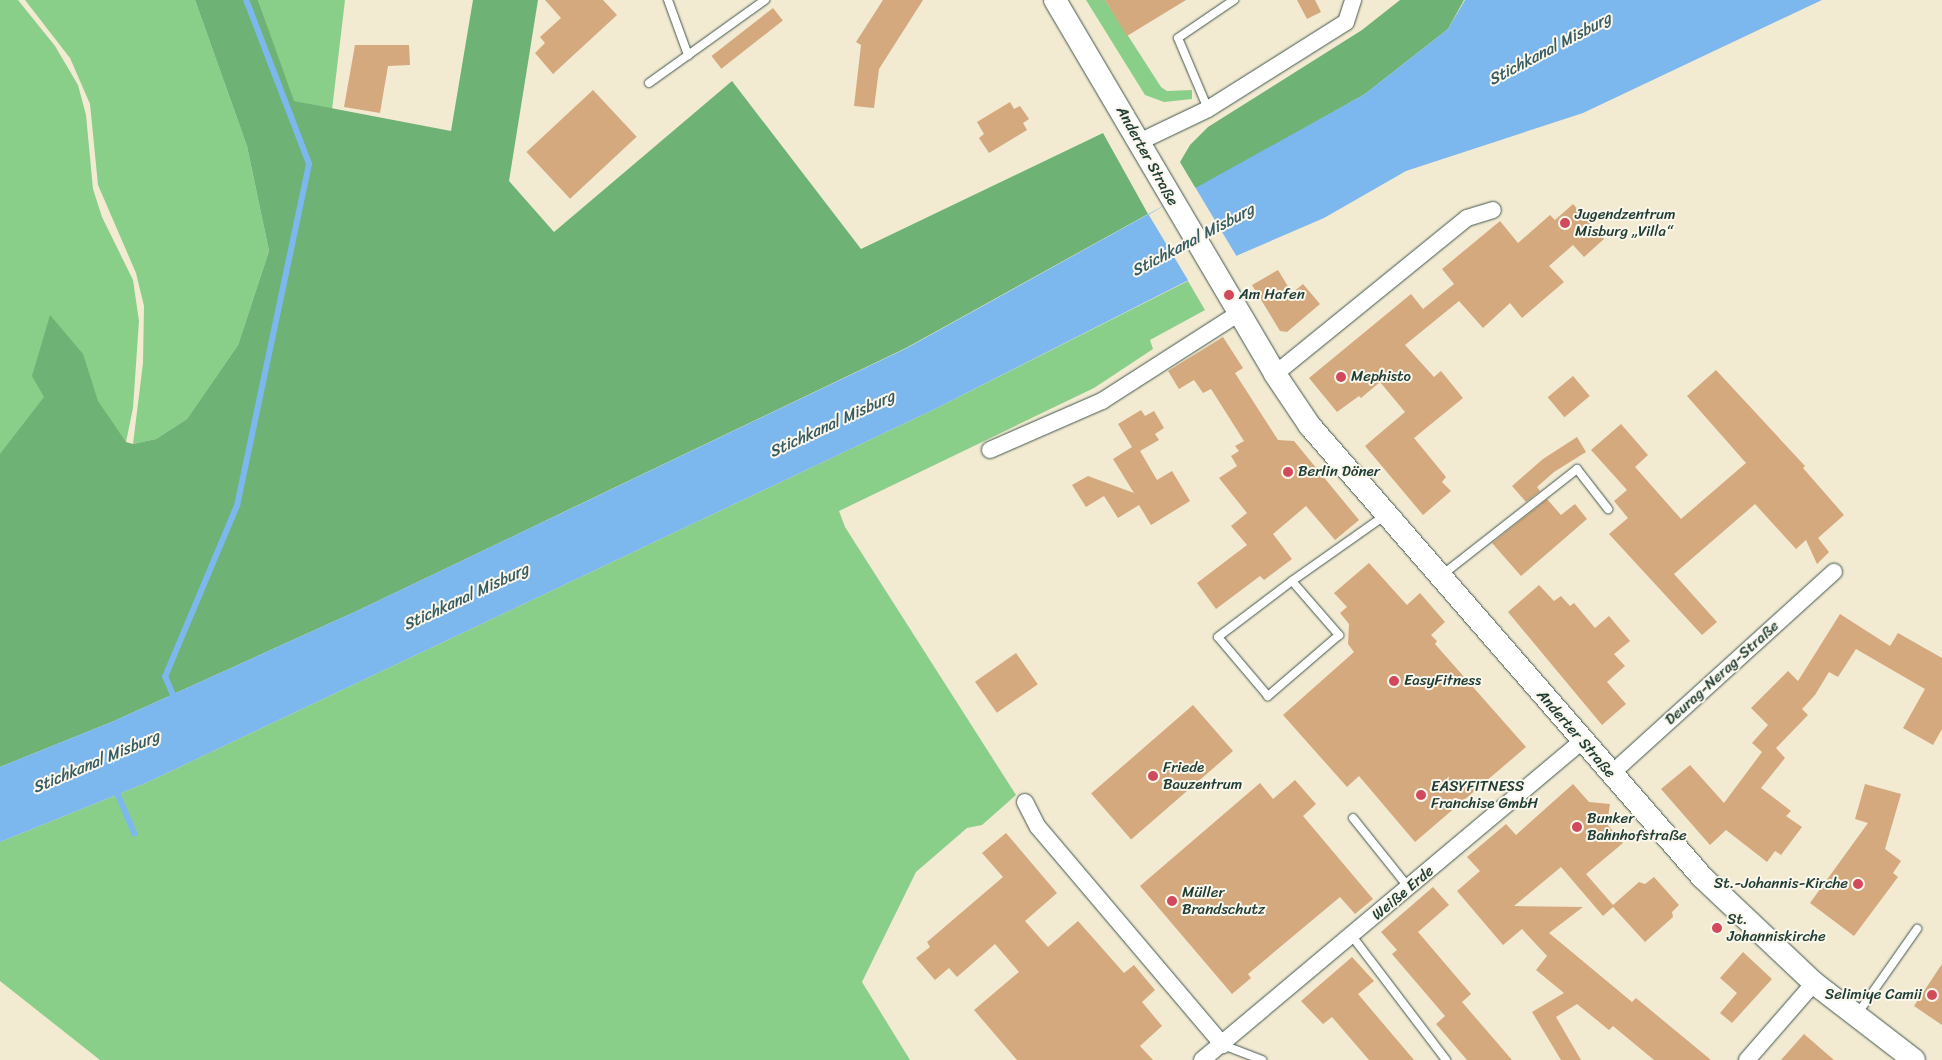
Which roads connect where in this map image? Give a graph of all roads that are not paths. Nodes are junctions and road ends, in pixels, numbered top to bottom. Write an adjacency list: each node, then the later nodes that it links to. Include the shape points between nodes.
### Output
1 (668, 0): 6 (lane)
2 (765, 0): 6 (lane)
3 (1056, 0): 9 (main road, Anderter Straße)
4 (1234, 0): 8 (lane, via 1178,38)
5 (1354, 0): 8 (street, via 1346,22)
6 (688, 55): 7 (lane)
7 (649, 83)
8 (1208, 109): 9 (street)
9 (1139, 142): 11 (main road, Anderter Straße)
10 (1493, 210): 12 (street, via 1467,218)
11 (1239, 313): 12 (main road, Anderter Straße); 13 (street, via 1102,401)
12 (1274, 374): 15 (main road, Anderter Straße, via 1310,426)
13 (990, 450)
14 (1608, 509): 17 (lane, via 1577,469)
15 (1386, 514): 17 (main road, Anderter Straße); 18 (lane)
16 (1834, 572): 20 (street, Deurag-Nerag-Straße)
17 (1440, 577): 19 (main road, Anderter Straße)
18 (1292, 581): 18 (lane, via 1218,637 1268,696 1339,635)
19 (1582, 741): 20 (main road, Anderter Straße); 23 (street, Weiße Erde)
20 (1611, 774): 26 (main road, Anderter Straße, via 1702,877)
21 (1025, 802): 28 (street, via 1038,827)
22 (1353, 818): 23 (lane)
23 (1409, 888): 25 (street, Weiße Erde)
24 (1917, 929): 27 (lane)
25 (1352, 936): 28 (street, Weiße Erde); 31 (lane)
26 (1814, 983): 27 (main road, Anderter Straße); 32 (street)
27 (1855, 1017): 33 (main road, Anderter Straße)
28 (1223, 1045): 29 (street, Weiße Erde); 30 (lane)
29 (1202, 1060)
30 (1262, 1060)
31 (1446, 1060)
32 (1747, 1060)
33 (1914, 1060)

